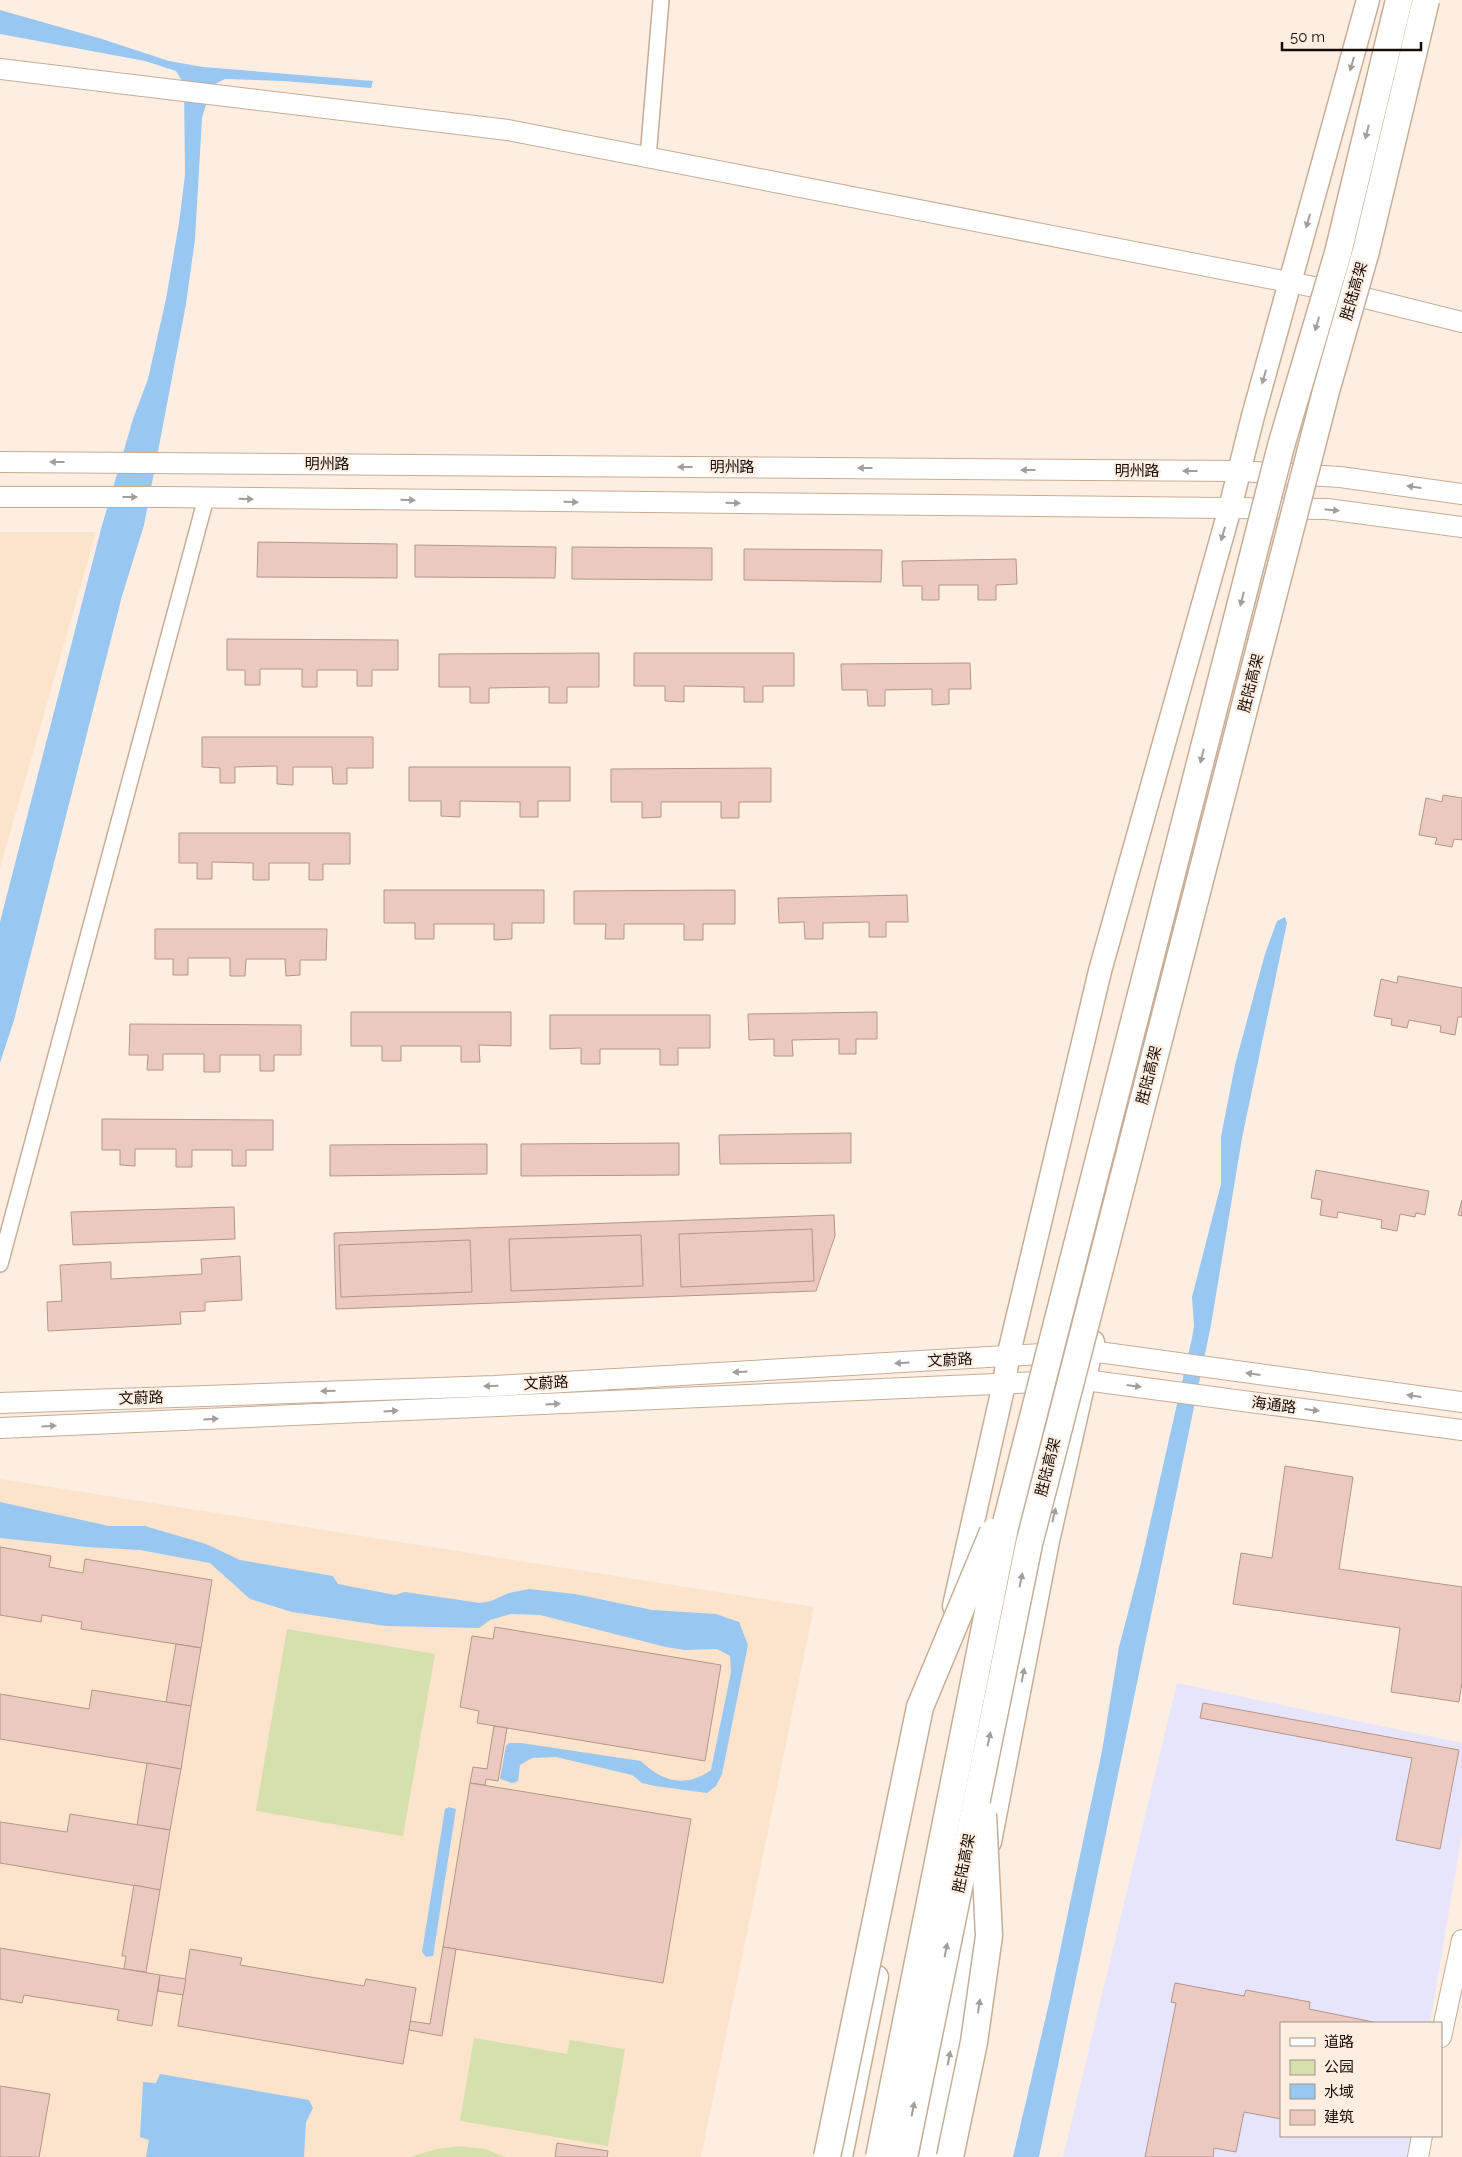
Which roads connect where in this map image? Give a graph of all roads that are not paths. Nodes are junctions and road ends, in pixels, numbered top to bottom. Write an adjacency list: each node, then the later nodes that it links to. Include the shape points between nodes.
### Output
1 (661, 0): 6 (street)
2 (1368, 0): 7 (main road, one-way to 7)
3 (1399, 0): 26 (highway, 胜陆高架, one-way to 26, bridge, via 1338,253 1281,446)
4 (1427, 0): 8 (main road); 27 (highway, 胜陆高架, one-way to 4, bridge, via 1028,1544 1326,391 1366,251)
5 (0, 69): 6 (main road, via 508,130)
6 (648, 158): 7 (main road)
7 (1290, 283): 8 (main road); 11 (main road, one-way to 11)
8 (1345, 293): 9 (main road); 18 (main road, via 1296,469)
9 (1462, 322)
10 (0, 462): 11 (main road, 明州路, one-way to 10)
11 (1239, 471): 12 (main road, 明州路, one-way to 11, via 1340,477); 15 (main road)
12 (1462, 494)
13 (0, 497): 14 (main road, one-way to 14)
14 (206, 498): 15 (main road, one-way to 15); 17 (street)
15 (1230, 508): 16 (main road, one-way to 16, via 1327,509); 19 (main road, one-way to 19, via 1100,970)
16 (1462, 527)
17 (0, 1264)
18 (1091, 1351): 19 (main road, 文蔚路); 20 (main road); 22 (main road, 海通路, one-way to 18)
19 (1008, 1357): 21 (main road); 23 (main road, 文蔚路, one-way to 23, via 495,1386)
20 (1086, 1380): 21 (main road, 文蔚路); 25 (main road, 海通路, one-way to 25); 35 (main road, one-way to 20, via 1048,1541)
21 (1004, 1384): 24 (main road, 文蔚路, one-way to 21); 32 (main road, via 938,1674)
22 (1462, 1402)
23 (0, 1403)
24 (0, 1428)
25 (1462, 1430)
26 (1022, 1460): 31 (highway, bridge, via 920,1707); 33 (highway, 胜陆高架, bridge, via 1003,1537)
27 (982, 1774): 34 (highway, 胜陆高架, one-way to 27, bridge); 36 (highway, one-way to 27, bridge, via 974,2042 989,1936)
28 (1462, 1940): 29 (main road)
29 (1442, 2032)
30 (1422, 2137): 37 (main road)
31 (827, 2157)
32 (841, 2157)
33 (879, 2157)
34 (904, 2157)
35 (930, 2157)
36 (950, 2157)
37 (1418, 2157)

